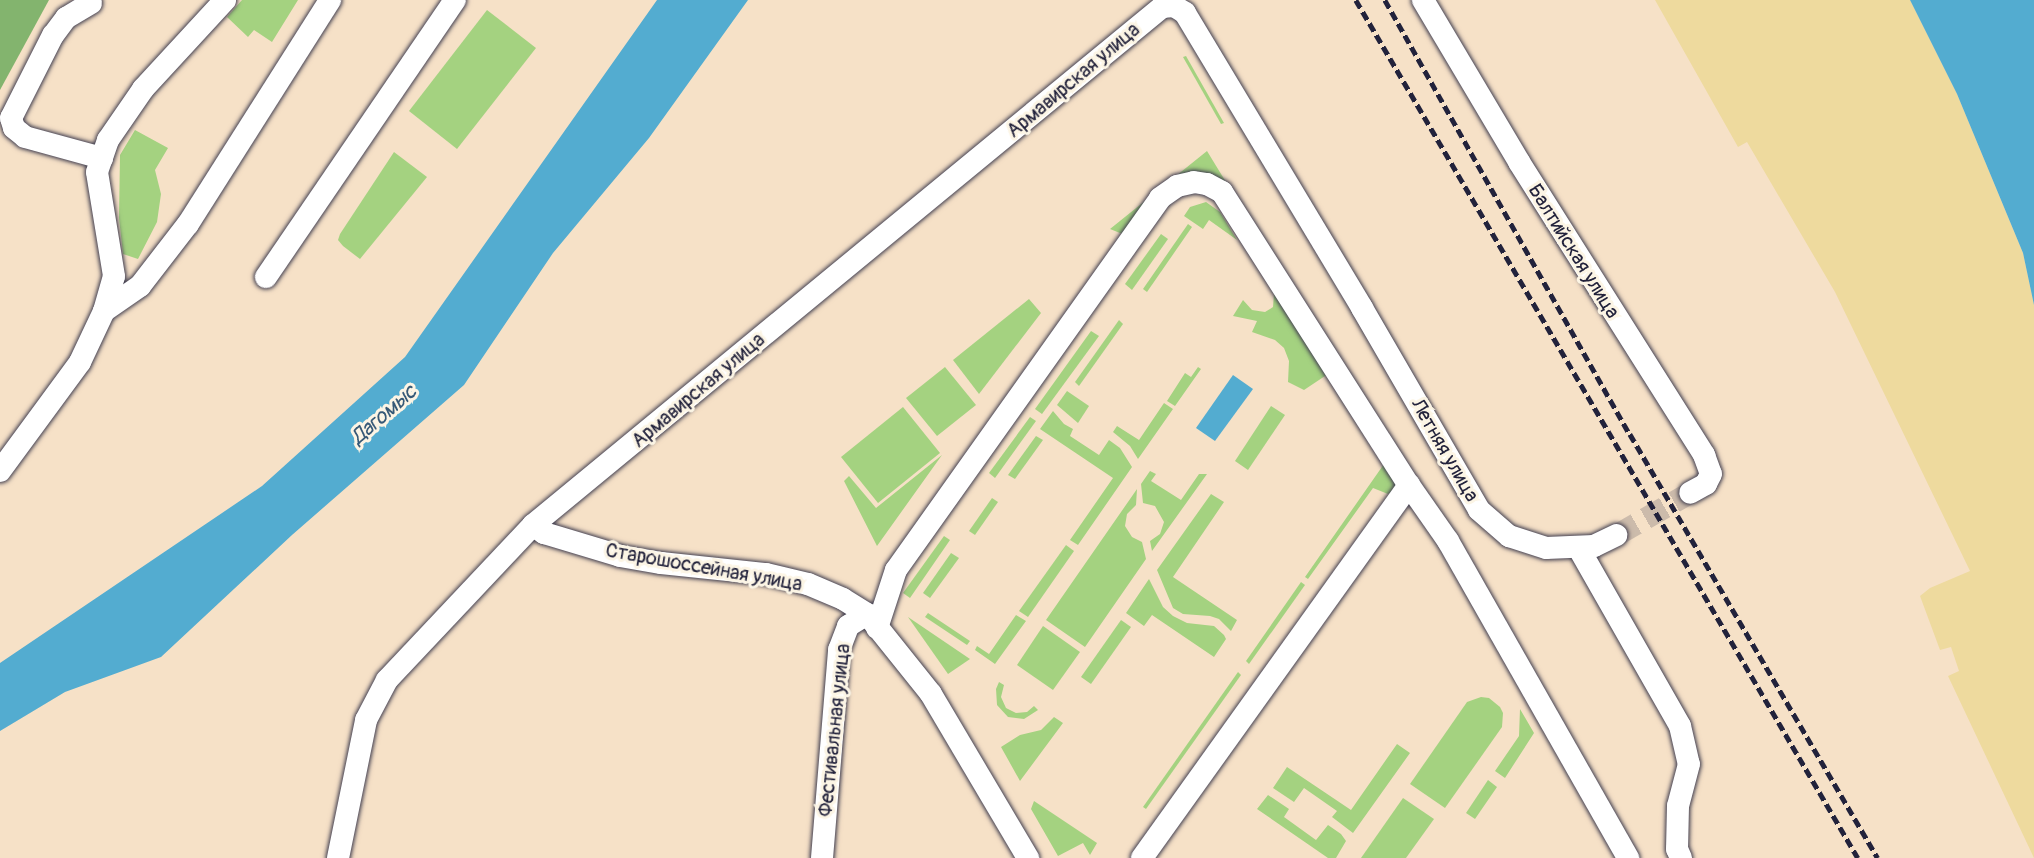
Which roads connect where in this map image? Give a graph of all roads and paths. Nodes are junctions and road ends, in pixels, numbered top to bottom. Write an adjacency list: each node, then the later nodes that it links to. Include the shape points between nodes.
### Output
1 (225, 0): 7 (street, via 143,89 108,140)
2 (330, 0): 9 (street, via 188,224 140,286)
3 (455, 0): 8 (street)
4 (1423, 0): 12 (street, Балтийская улица, via 1519,162 1704,455 1711,474 1706,484)
5 (91, 3): 7 (street, via 66,18 53,35 12,118 14,128 25,137)
6 (1179, 6): 13 (street, Армавирская улица, via 1162,7); 15 (street, Летняя улица, via 1479,510 1509,536 1546,548)
7 (102, 158): 9 (street, via 97,172 114,276)
8 (266, 277)
9 (104, 311): 10 (street, via 80,362)
10 (0, 471)
11 (1409, 485): 16 (street, via 1222,192 1194,182 1177,186 1157,202 896,570); 20 (street); 21 (street, via 1448,541)
12 (1690, 493)
13 (533, 525): 16 (street, Старошоссейная улица, via 620,556 766,574 808,584 843,599); 17 (street, Армавирская улица, via 387,680 366,720)
14 (1617, 535): 15 (street, via 1594,546)
15 (1578, 547): 22 (street, via 1680,726 1689,764 1678,806 1677,849)
16 (872, 621): 18 (street, Фестивальная улица, via 848,626 839,650); 19 (street, Старошоссейная улица, via 931,694)
17 (338, 858)
18 (822, 858)
19 (1028, 858)
20 (1142, 858)
21 (1629, 858)
22 (1681, 858)

